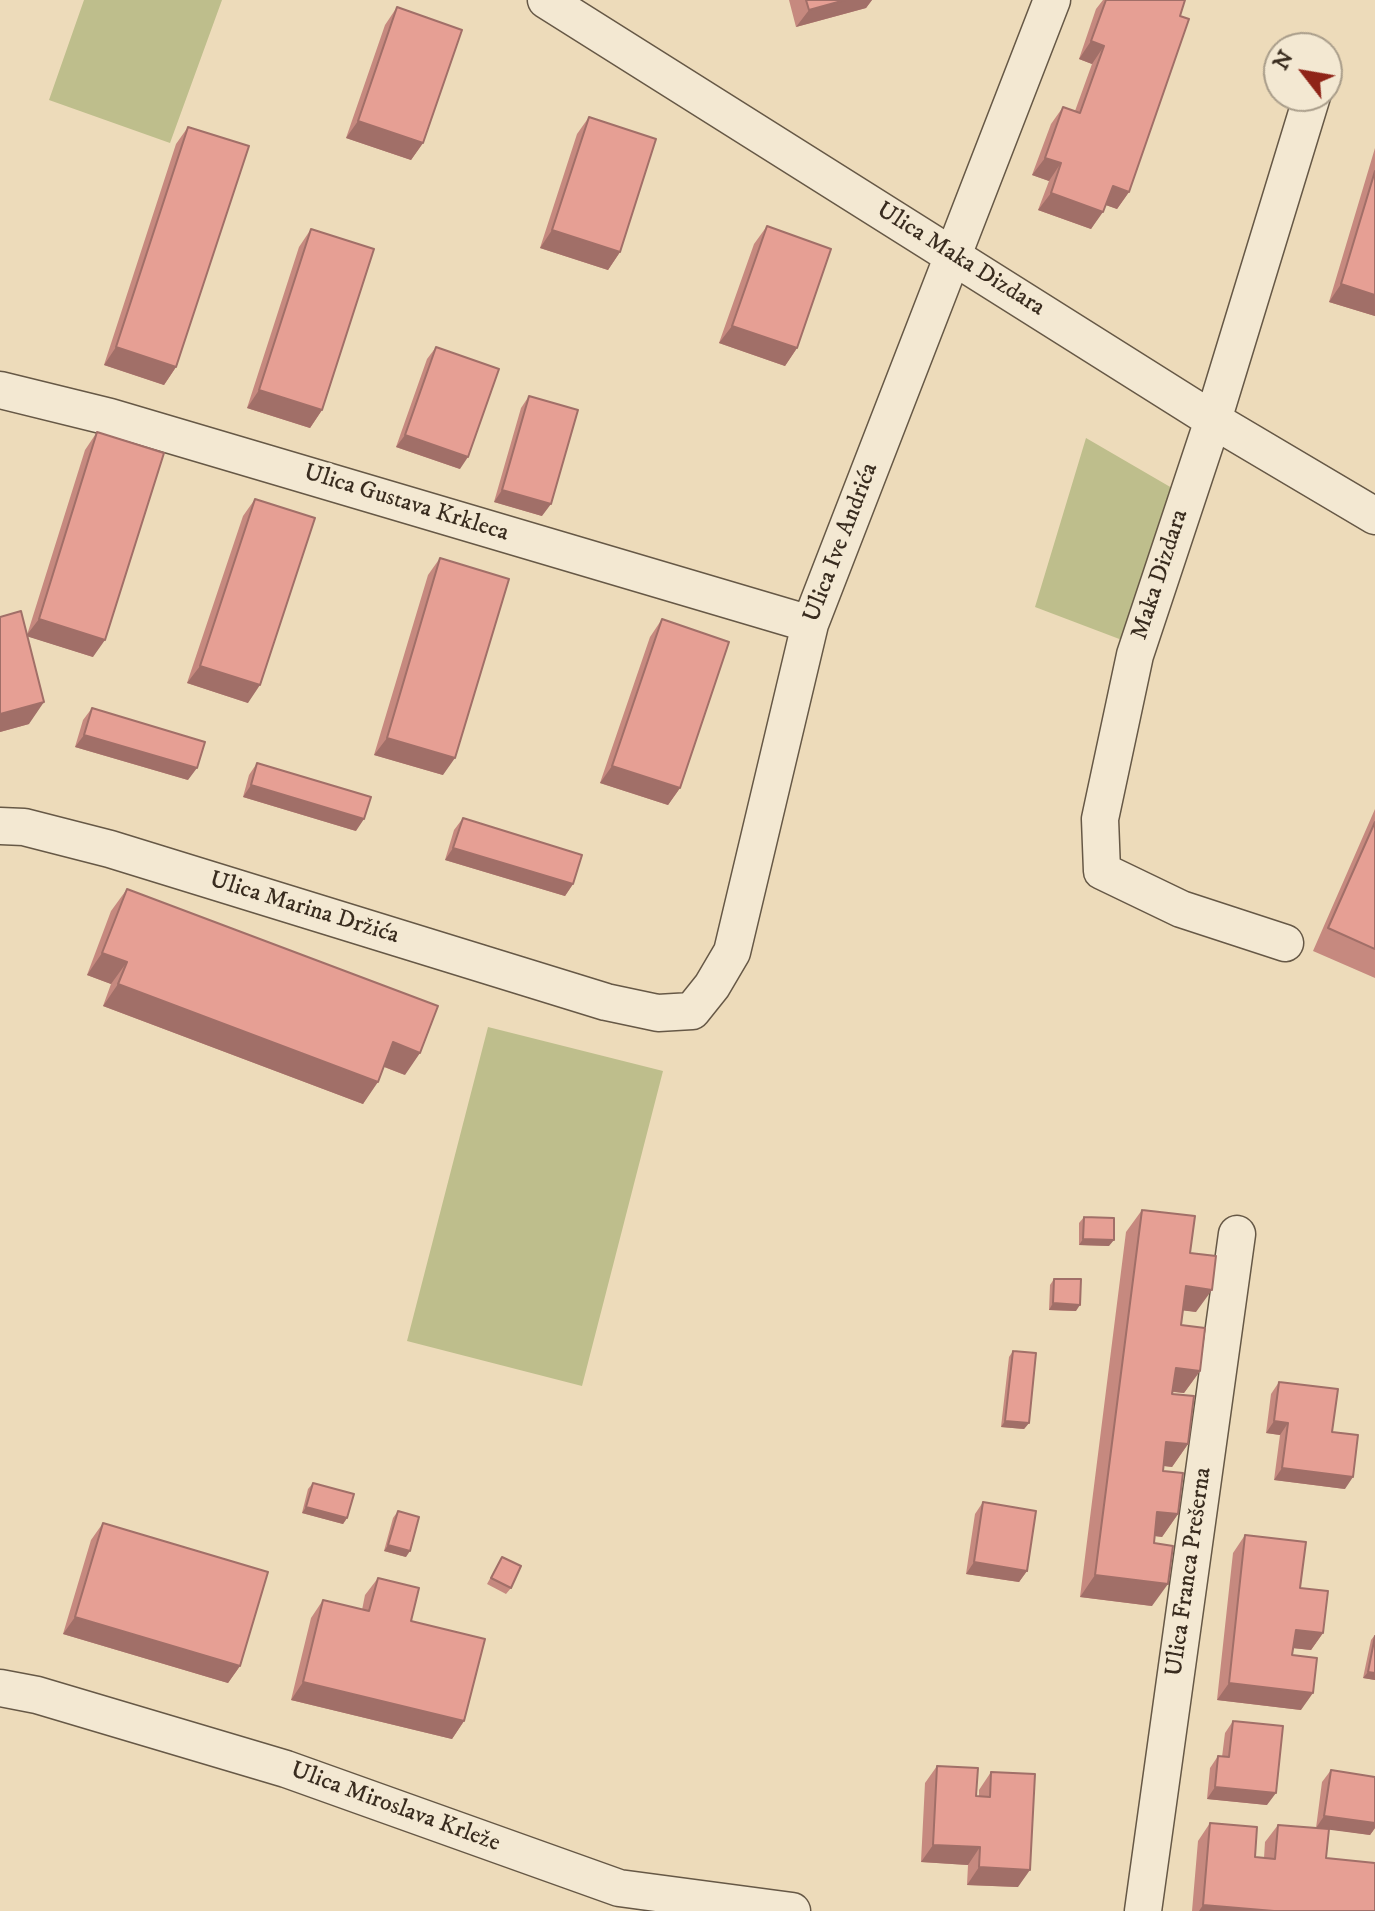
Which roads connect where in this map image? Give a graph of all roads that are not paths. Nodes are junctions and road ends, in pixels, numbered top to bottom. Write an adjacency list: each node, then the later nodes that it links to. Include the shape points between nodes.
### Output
1 (546, 0): 4 (street, Ulica Maka Dizdara)
2 (1052, 0): 4 (street, Ulica Ive Andrića)
3 (1307, 112): 6 (street, Maka Dizdara)
4 (953, 256): 6 (street, Ulica Maka Dizdara); 8 (street, Ulica Ive Andrića)
5 (0, 390): 8 (street, Ulica Gustava Krkleca, via 110,417)
6 (1213, 420): 7 (street, Ulica Maka Dizdara); 10 (street, Maka Dizdara, via 1135,655 1100,819 1102,871 1181,909)
7 (1375, 516)
8 (810, 624): 11 (street, Ulica Ive Andrića, via 732,952 692,1011 658,1013)
9 (0, 826): 11 (street, Ulica Marina Držića, via 110,849)
10 (1285, 943)
11 (606, 1002)
12 (1237, 1234): 16 (street, Ulica Franca Prešerna)
13 (0, 1688): 14 (street, Ulica Miroslava Krleže, via 286,1769)
14 (619, 1900): 15 (street, Ulica Miroslava Krleže)
15 (792, 1911)
16 (1143, 1911)

